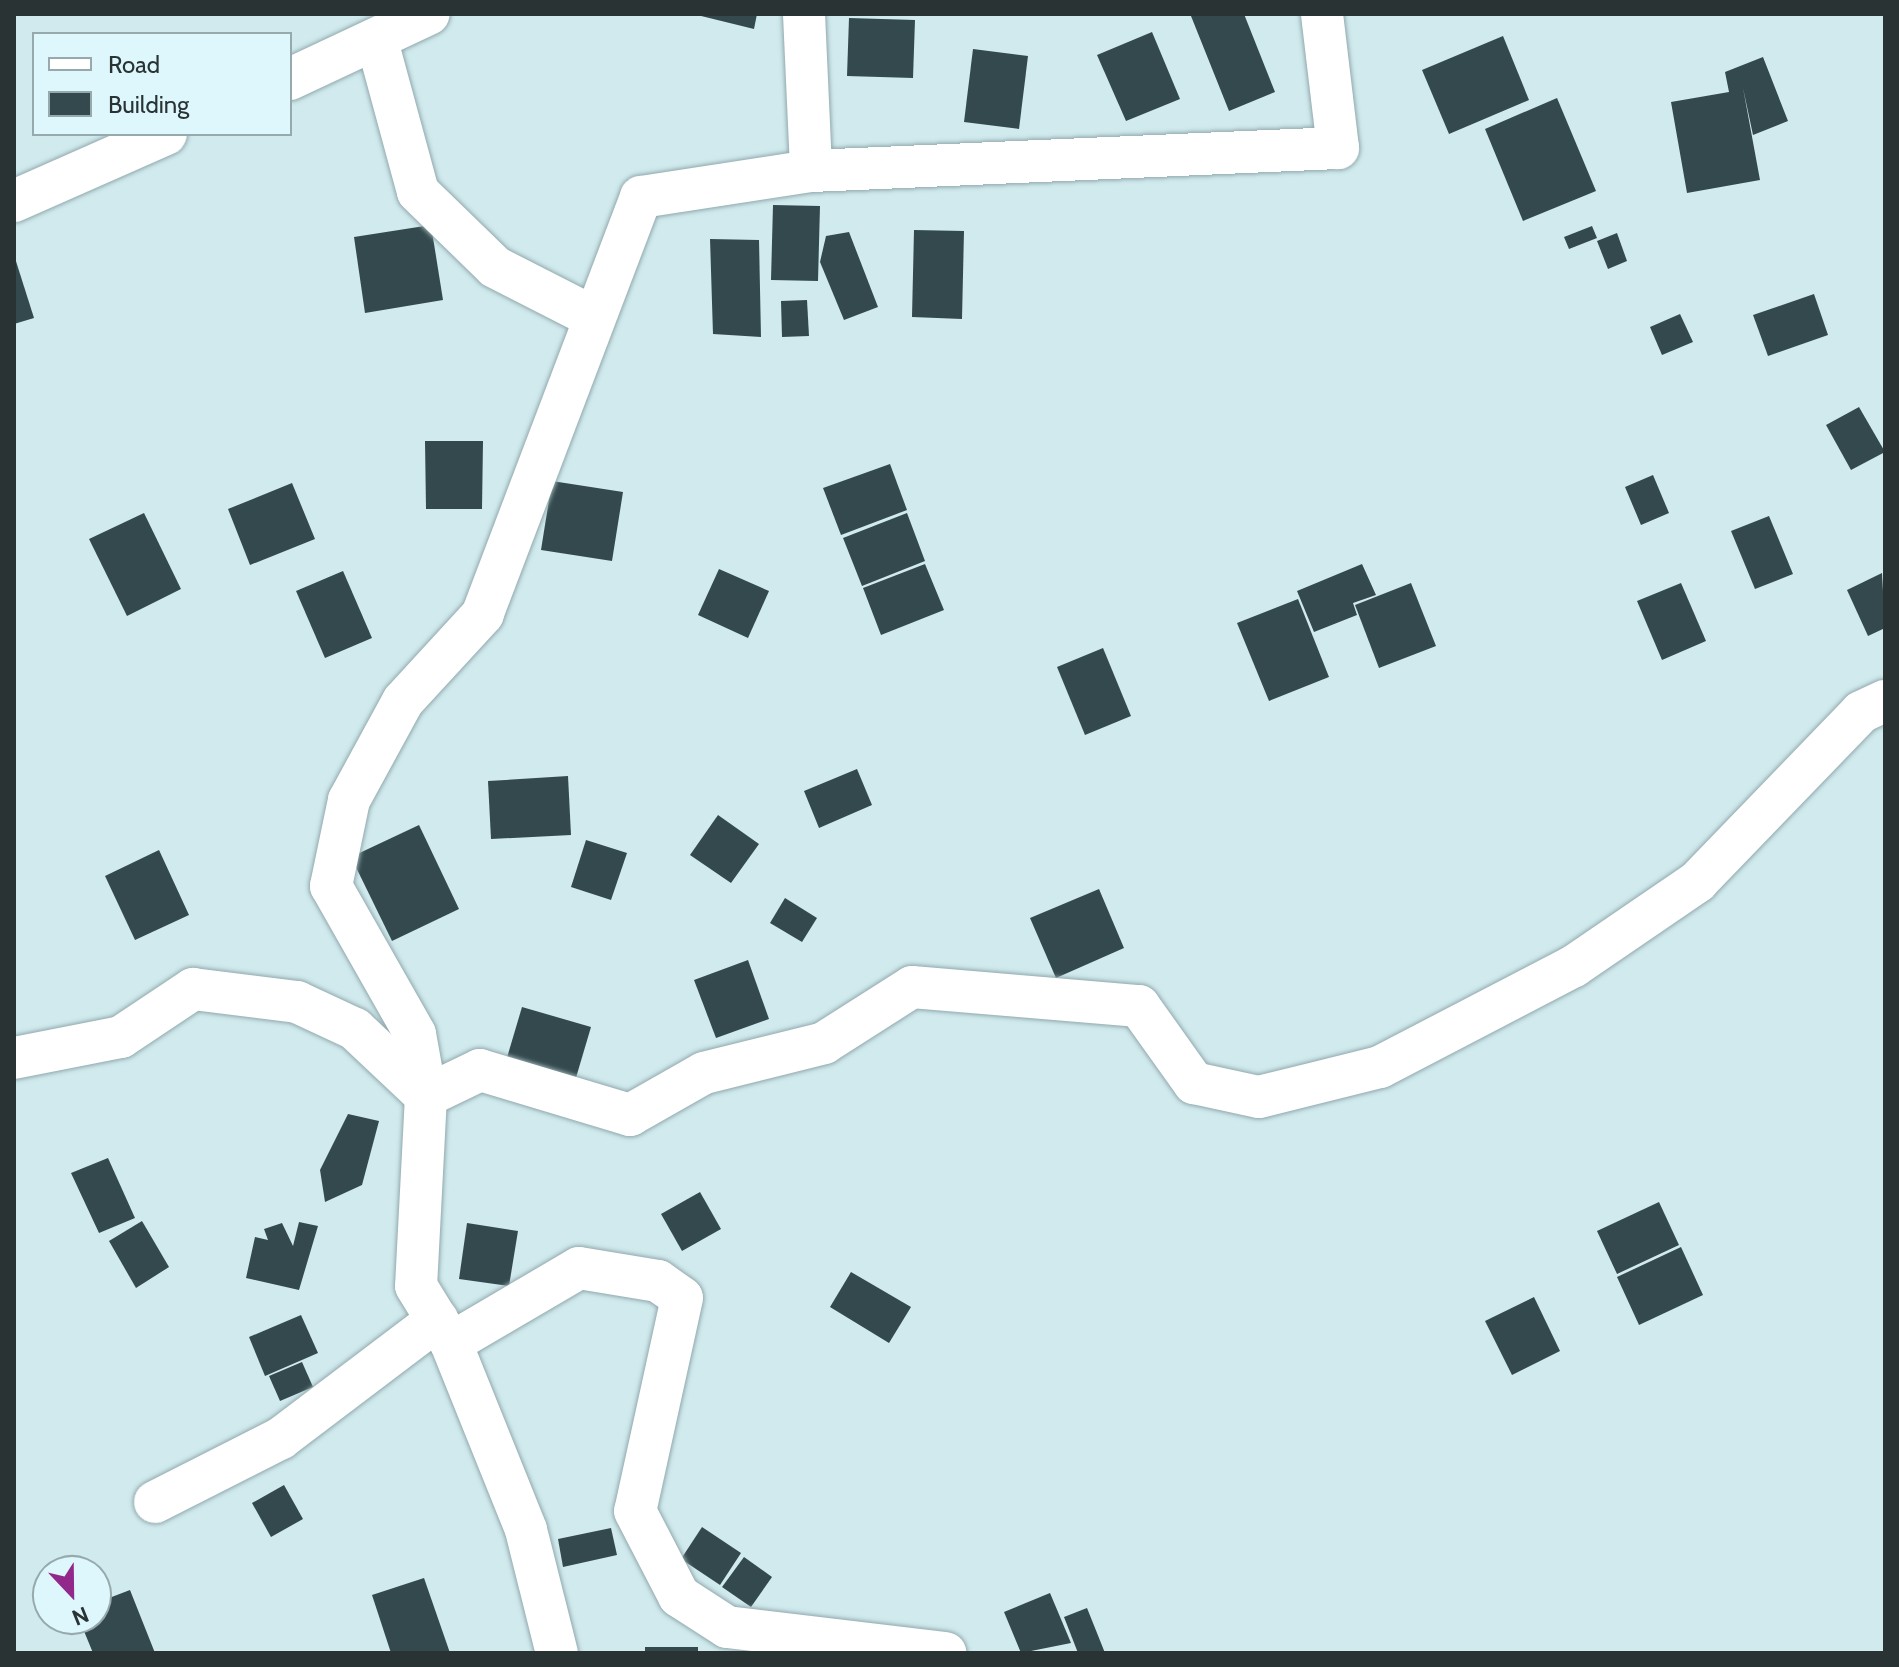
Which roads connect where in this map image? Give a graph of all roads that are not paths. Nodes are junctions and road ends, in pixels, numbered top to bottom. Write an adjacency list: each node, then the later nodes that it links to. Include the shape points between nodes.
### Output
1 (429, 14): 4 (street)
2 (804, 14): 7 (street)
3 (1322, 14): 7 (street, via 1338,148)
4 (377, 41): 5 (street); 9 (street, via 418,192 495,267)
5 (292, 78)
6 (161, 136): 8 (street)
7 (811, 171): 9 (street, via 641,197)
8 (14, 201)
9 (593, 317): 12 (street, via 483,614 403,701 349,800 331,886 415,1034)
10 (1885, 701): 12 (street, via 1861,712 1697,882 1574,966 1380,1067 1259,1097 1194,1083 1139,1006 912,987 824,1043 704,1073 630,1115 480,1070)
11 (14, 1058): 12 (street, via 121,1037 193,989 308,1008 355,1029)
12 (426, 1096): 13 (street, via 416,1286)
13 (444, 1331): 14 (street, via 281,1438); 15 (street, via 526,1530); 16 (street, via 579,1268 658,1281 682,1298 635,1511 679,1596 727,1627)
14 (155, 1502)
15 (557, 1653)
16 (945, 1653)

